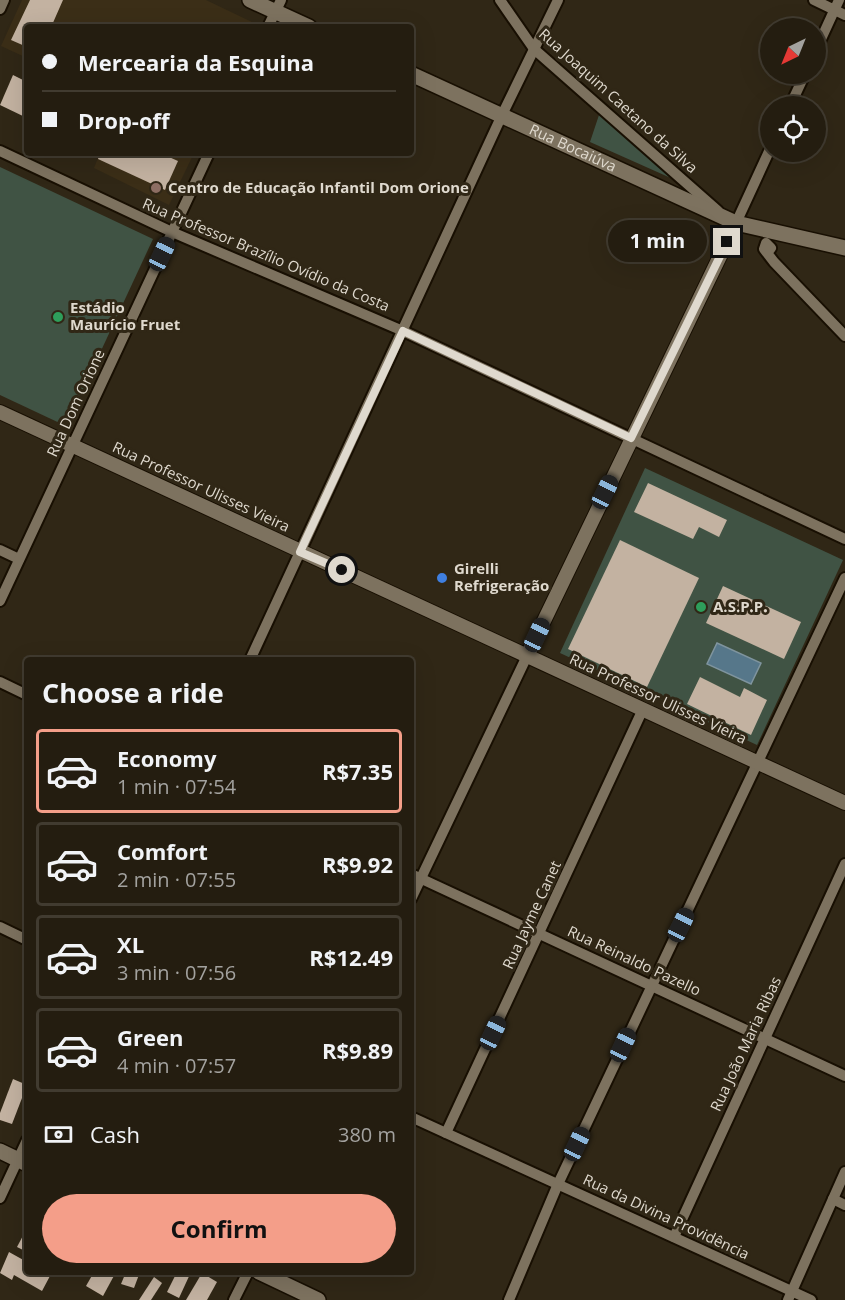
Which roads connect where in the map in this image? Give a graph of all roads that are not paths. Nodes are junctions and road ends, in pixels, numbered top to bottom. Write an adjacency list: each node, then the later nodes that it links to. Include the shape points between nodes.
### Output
1 (4, 0): 8 (street)
2 (250, 0): 6 (main road)
3 (500, 0): 12 (street, Rua Joaquim Caetano da Silva)
4 (558, 0): 12 (street)
5 (813, 0): 7 (street)
6 (278, 6): 9 (street); 10 (main road)
7 (840, 8): 11 (street)
8 (0, 9)
9 (269, 24)
10 (305, 24)
11 (826, 32)
12 (534, 49): 14 (street); 18 (street, Rua Joaquim Caetano da Silva)
13 (414, 75): 14 (main road, Rua Bocaiúva)
14 (502, 115): 18 (main road, Rua Bocaiúva); 22 (street)
15 (0, 152): 19 (street, Rua Professor Brazílio Ovídio da Costa)
16 (208, 156): 19 (street, Rua Dom Orione)
17 (763, 162): 18 (street)
18 (731, 220): 20 (main road, Rua Bocaiúva); 25 (street)
19 (172, 232): 22 (street, Rua Professor Brazílio Ovídio da Costa); 26 (street, Rua Dom Orione)
20 (845, 248)
21 (768, 252): 23 (street)
22 (403, 331): 25 (street, Rua Professor Brazílio Ovídio da Costa); 29 (street)
23 (845, 336)
24 (0, 412): 26 (street, Rua Professor Ulisses Vieira)
25 (631, 438): 27 (street, Rua Professor Brazílio Ovídio da Costa); 33 (street)
26 (73, 446): 29 (street, Rua Professor Ulisses Vieira); 30 (street, Rua Dom Orione)
27 (845, 539)
28 (0, 550): 30 (street)
29 (300, 552): 33 (street, Rua Professor Ulisses Vieira); 34 (street)
30 (20, 559): 32 (street, Rua Dom Orione)
31 (845, 578): 38 (street)
32 (0, 601)
33 (527, 656): 37 (street, Rua Professor Ulisses Vieira); 41 (street)
34 (251, 657)
35 (0, 682): 36 (street)
36 (24, 694)
37 (643, 710): 38 (street, Rua Professor Ulisses Vieira); 43 (street, Rua Jayme Canet)
38 (759, 764): 39 (street, Rua Professor Ulisses Vieira); 45 (street)
39 (842, 799)
40 (845, 864): 46 (street, Rua João Maria Ribas)
41 (416, 876): 43 (street, Rua Reinaldo Pazello)
42 (0, 927): 44 (street)
43 (540, 934): 45 (street, Rua Reinaldo Pazello); 49 (street, Rua Jayme Canet)
44 (24, 939)
45 (651, 986): 46 (street, Rua Reinaldo Pazello); 53 (street)
46 (765, 1038): 47 (street, Rua Reinaldo Pazello); 57 (street, Rua João Maria Ribas)
47 (845, 1076)
48 (414, 1118): 49 (street, Rua da Divina Providência)
49 (446, 1133): 53 (street, Rua da Divina Providência)
50 (0, 1151): 51 (main road)
51 (22, 1162): 54 (street)
52 (845, 1172): 55 (street)
53 (558, 1184): 57 (street, Rua da Divina Providência); 63 (street)
54 (0, 1198)
55 (833, 1199): 56 (street); 60 (street)
56 (845, 1205)
57 (674, 1237): 60 (street, Rua da Divina Providência)
58 (246, 1275): 61 (street)
59 (265, 1275): 62 (main road)
60 (790, 1296): 64 (street, Rua da Divina Providência)
61 (234, 1300)
62 (318, 1300)
63 (509, 1300)
64 (811, 1300)

